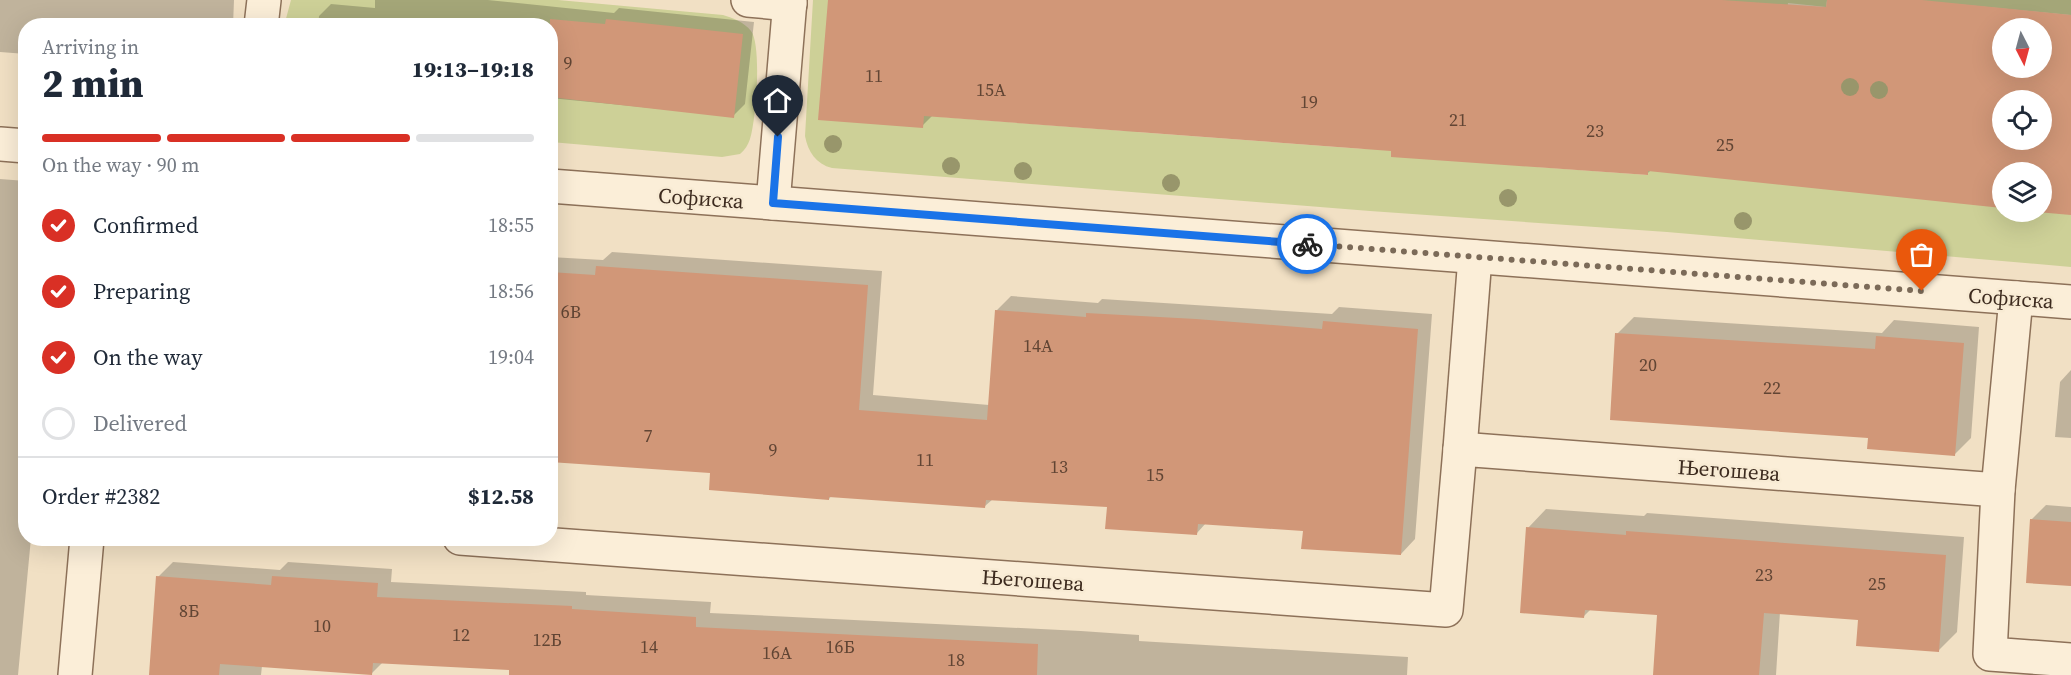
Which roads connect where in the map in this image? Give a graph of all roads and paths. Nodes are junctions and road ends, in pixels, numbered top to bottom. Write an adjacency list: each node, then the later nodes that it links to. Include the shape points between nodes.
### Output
1 (264, 0): 4 (street)
2 (748, 0): 3 (street)
3 (790, 2): 8 (street)
4 (262, 18)
5 (0, 144): 6 (street)
6 (18, 145)
7 (558, 187): 8 (street, Софиска)
8 (773, 203): 9 (street, Софиска)
9 (1475, 257): 10 (street, Софиска); 12 (street, Његошева)
10 (2016, 298): 11 (street, Софиска); 13 (street)
11 (2071, 302)
12 (1460, 449): 13 (street, Његошева); 14 (street, Његошева, via 1446,610)
13 (1998, 490): 16 (street, via 1990,654)
14 (558, 545)
15 (86, 546): 17 (street)
16 (2071, 660)
17 (75, 675)

